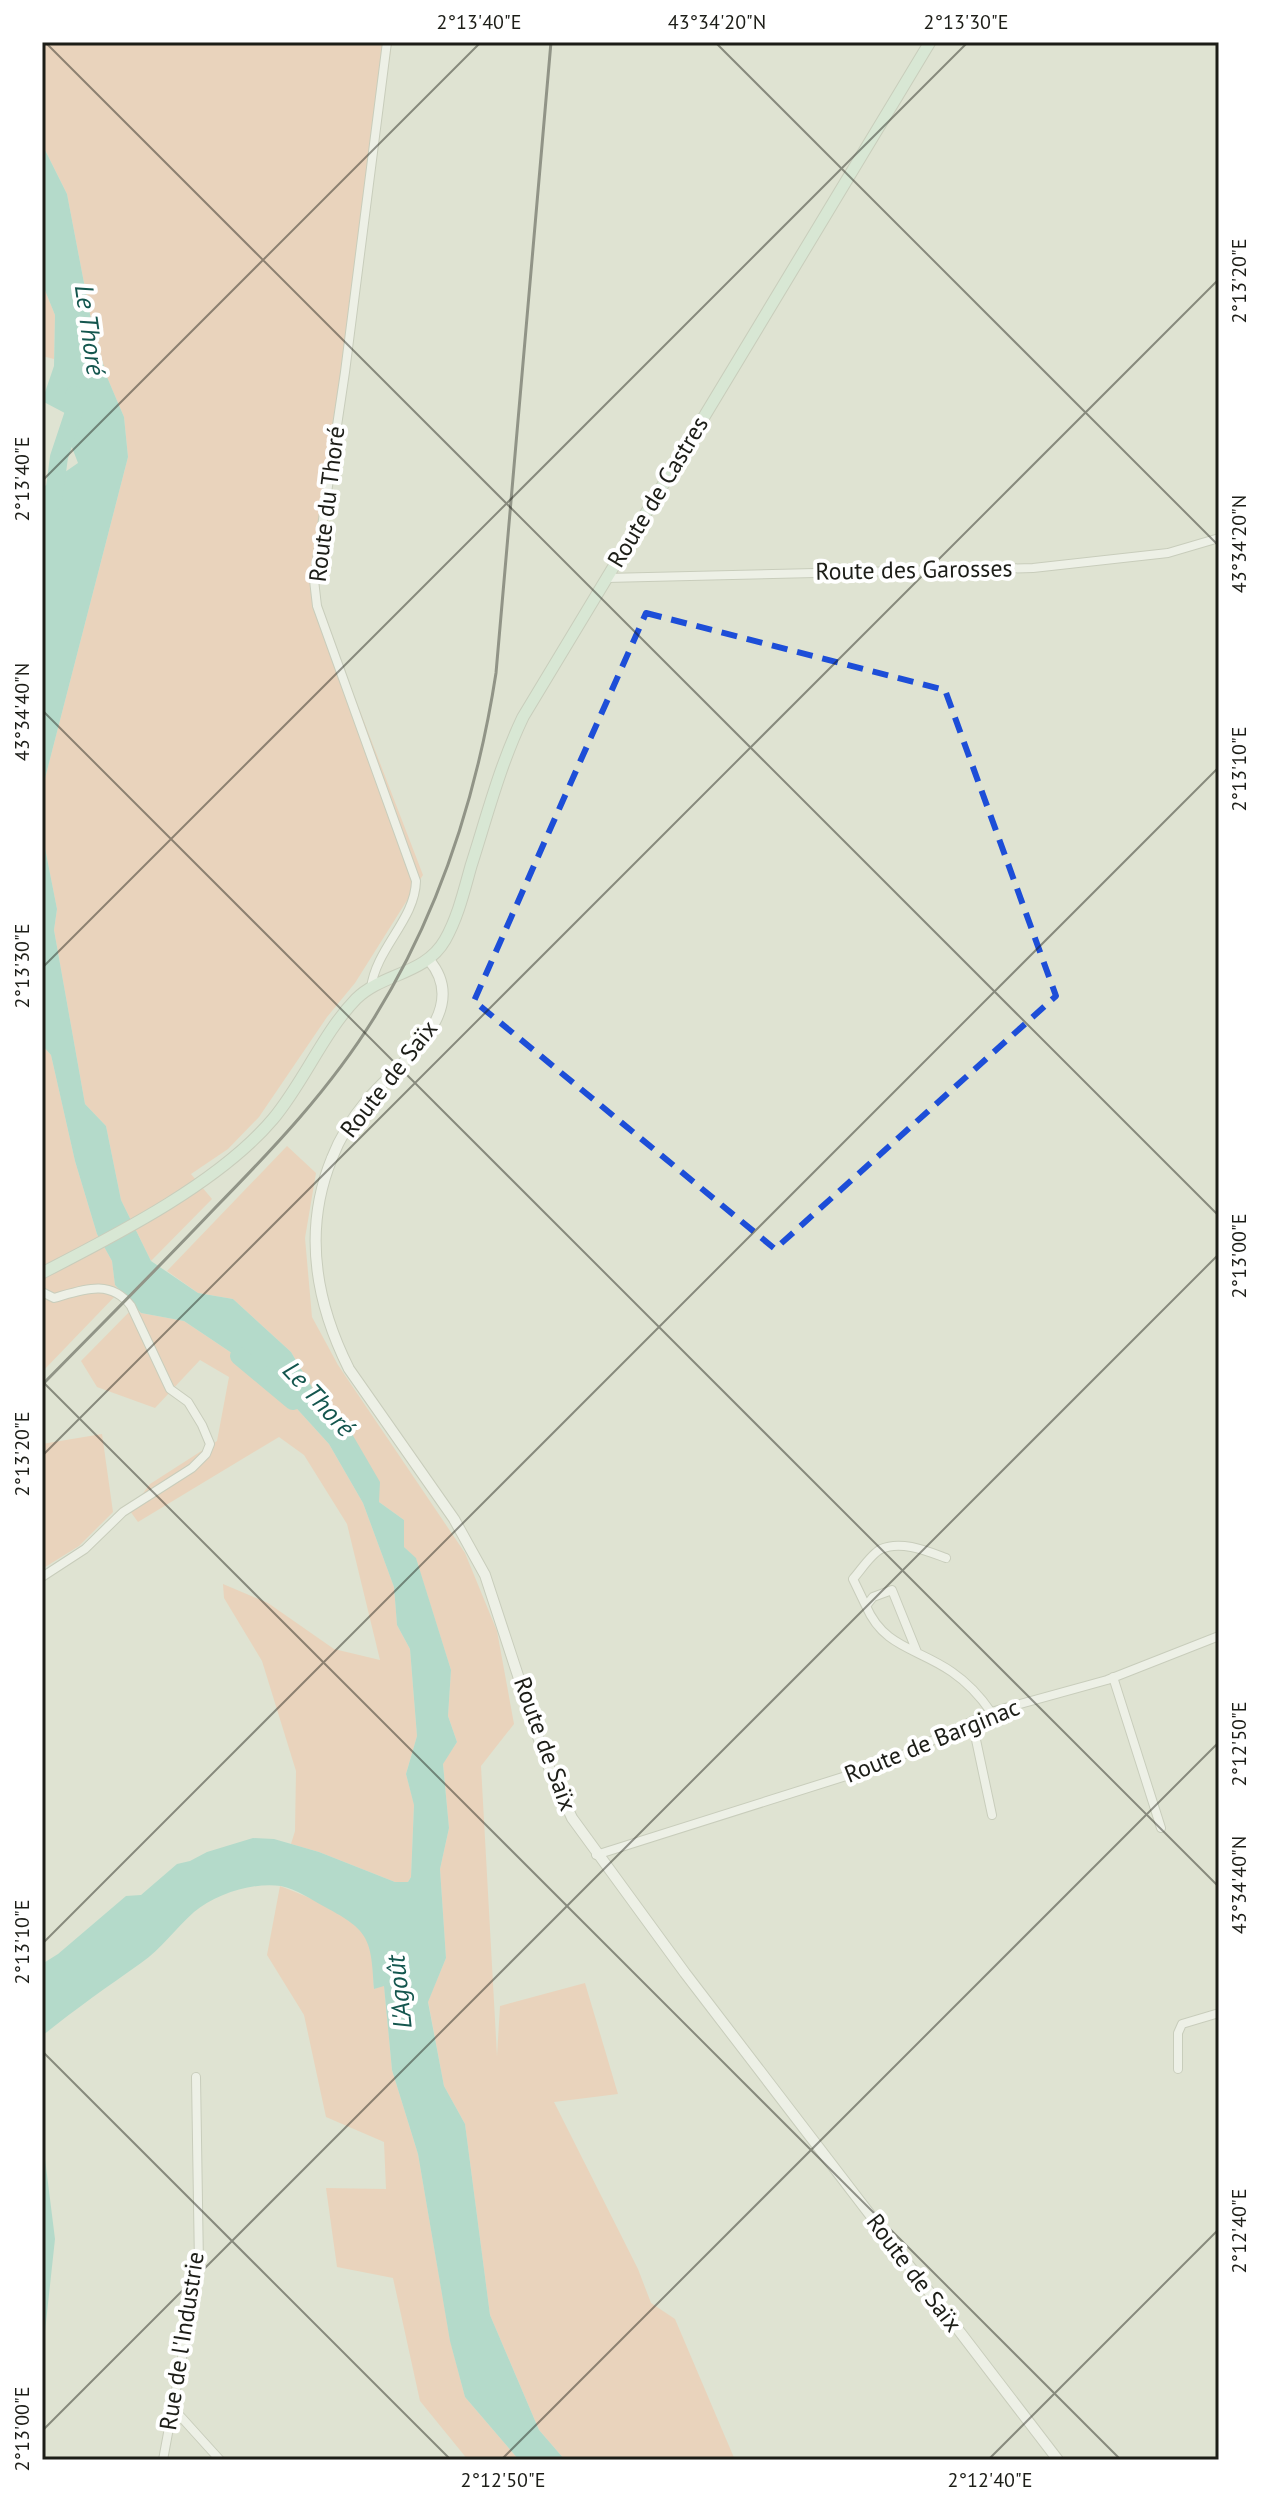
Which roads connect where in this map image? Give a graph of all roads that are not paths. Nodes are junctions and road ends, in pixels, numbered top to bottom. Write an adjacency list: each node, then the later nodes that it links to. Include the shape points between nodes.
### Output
1 (387, 42): 6 (street, Route du Thoré, via 314,580 317,606 416,881 412,901 379,956)
2 (930, 42): 4 (main road, Route de Castres)
3 (1219, 538): 4 (street, Route des Garosses, via 1168,553 1033,568)
4 (606, 578): 5 (main road, Route de Castres, via 512,739 458,911)
5 (429, 960): 6 (main road); 19 (street, Route de Saïx, via 442,993 435,1024 365,1102 331,1160 316,1222 319,1291 349,1369 454,1519 485,1575 557,1788)
6 (371, 988): 7 (main road, via 346,1010 293,1094 250,1143 153,1211)
7 (42, 1273)
8 (42, 1292): 10 (street, via 54,1298 91,1287 124,1297 170,1389 188,1402 210,1444 192,1468 123,1512 85,1549)
9 (946, 1558): 11 (street, via 901,1546 880,1550 853,1579)
10 (42, 1577)
11 (866, 1606): 13 (street, via 886,1637); 13 (street, via 892,1590)
12 (1219, 1636): 14 (street, Route de Barginac)
13 (917, 1652): 15 (street, via 977,1692)
14 (1113, 1677): 15 (street, Route de Barginac); 18 (street)
15 (991, 1712): 16 (street, Route de Barginac)
16 (972, 1721): 17 (street); 19 (street, Route de Barginac, via 884,1764)
17 (992, 1815)
18 (1161, 1828)
19 (596, 1855): 26 (street, Route de Saïx)
20 (1219, 2013): 21 (street, via 1182,2024)
21 (1178, 2069)
22 (196, 2077): 23 (street, Rue de l'Industrie, via 199,2266)
23 (172, 2407): 24 (street, Rue de l'Industrie); 25 (street)
24 (163, 2460)
25 (220, 2460)
26 (1058, 2460)

